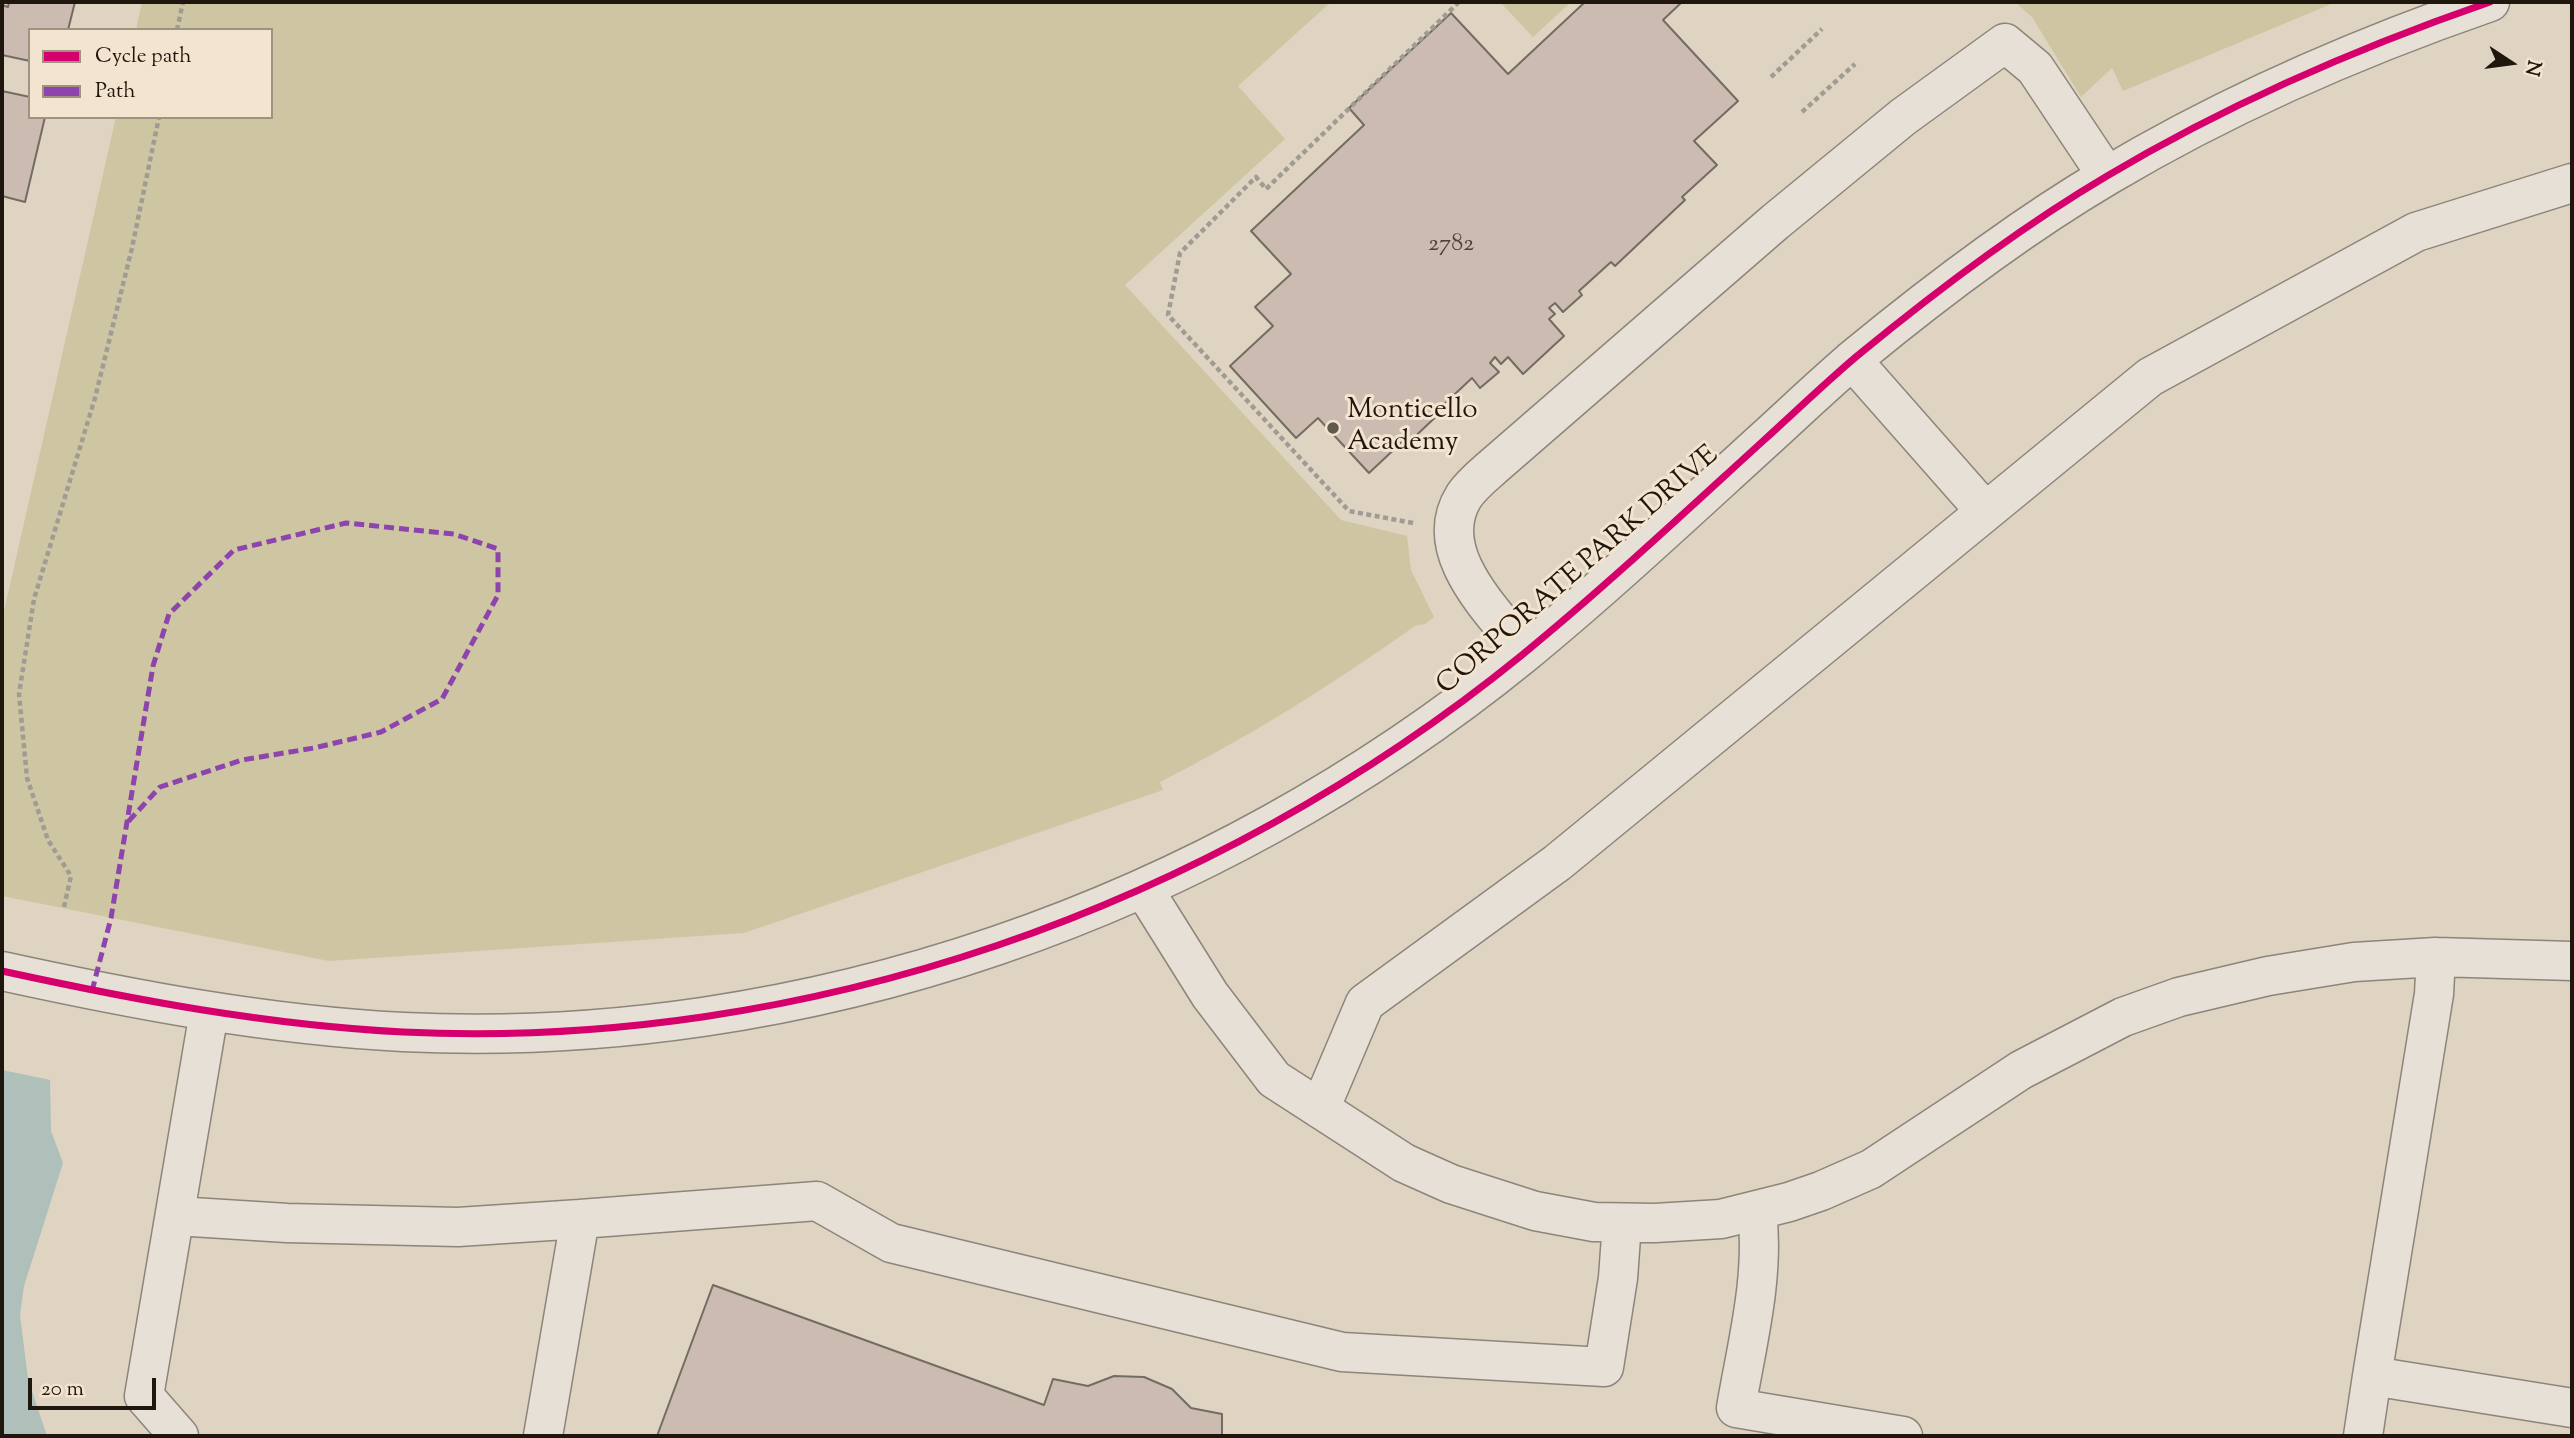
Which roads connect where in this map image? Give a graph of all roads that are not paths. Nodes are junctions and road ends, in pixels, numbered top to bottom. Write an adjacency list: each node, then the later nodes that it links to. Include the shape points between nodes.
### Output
1 (2490, 2): 2 (street, CORPORATE PARK DRIVE, via 2396,34 2294,78)
2 (2107, 176): 4 (street, CORPORATE PARK DRIVE, via 1982,258); 6 (street, via 2035,68 2005,43 1903,117 1775,222 1465,494 1453,528 1460,566)
3 (2572, 184): 5 (street, via 2416,232 2150,377)
4 (1852, 360): 5 (street); 6 (street, CORPORATE PARK DRIVE)
5 (1985, 511): 12 (street, via 1557,863 1365,1003)
6 (1525, 652): 7 (street, CORPORATE PARK DRIVE, via 1431,725 1338,786 1243,841)
7 (1143, 888): 11 (street, CORPORATE PARK DRIVE, via 1066,921 906,974 829,993 671,1021 511,1032 409,1032); 12 (street, via 1210,995 1274,1079)
8 (2436, 957): 9 (street); 13 (street, via 2354,962 2268,976 2179,997 2123,1017 2021,1070 1871,1168 1821,1191); 17 (street, via 2434,994)
9 (2572, 961)
10 (2, 971): 11 (street, CORPORATE PARK DRIVE)
11 (209, 1012): 14 (street)
12 (1320, 1109): 16 (street, via 1404,1163 1451,1184 1535,1211)
13 (1757, 1211): 16 (street, via 1689,1222); 21 (street, via 1760,1265 1736,1408)
14 (176, 1216): 15 (street, via 458,1227); 19 (street, via 144,1396)
15 (580, 1219): 16 (street, via 817,1201 891,1244 1342,1353 1604,1367); 20 (street)
16 (1622, 1223)
17 (2372, 1376): 18 (street); 22 (street)
18 (2572, 1408)
19 (178, 1436)
20 (543, 1436)
21 (1903, 1436)
22 (2362, 1436)

